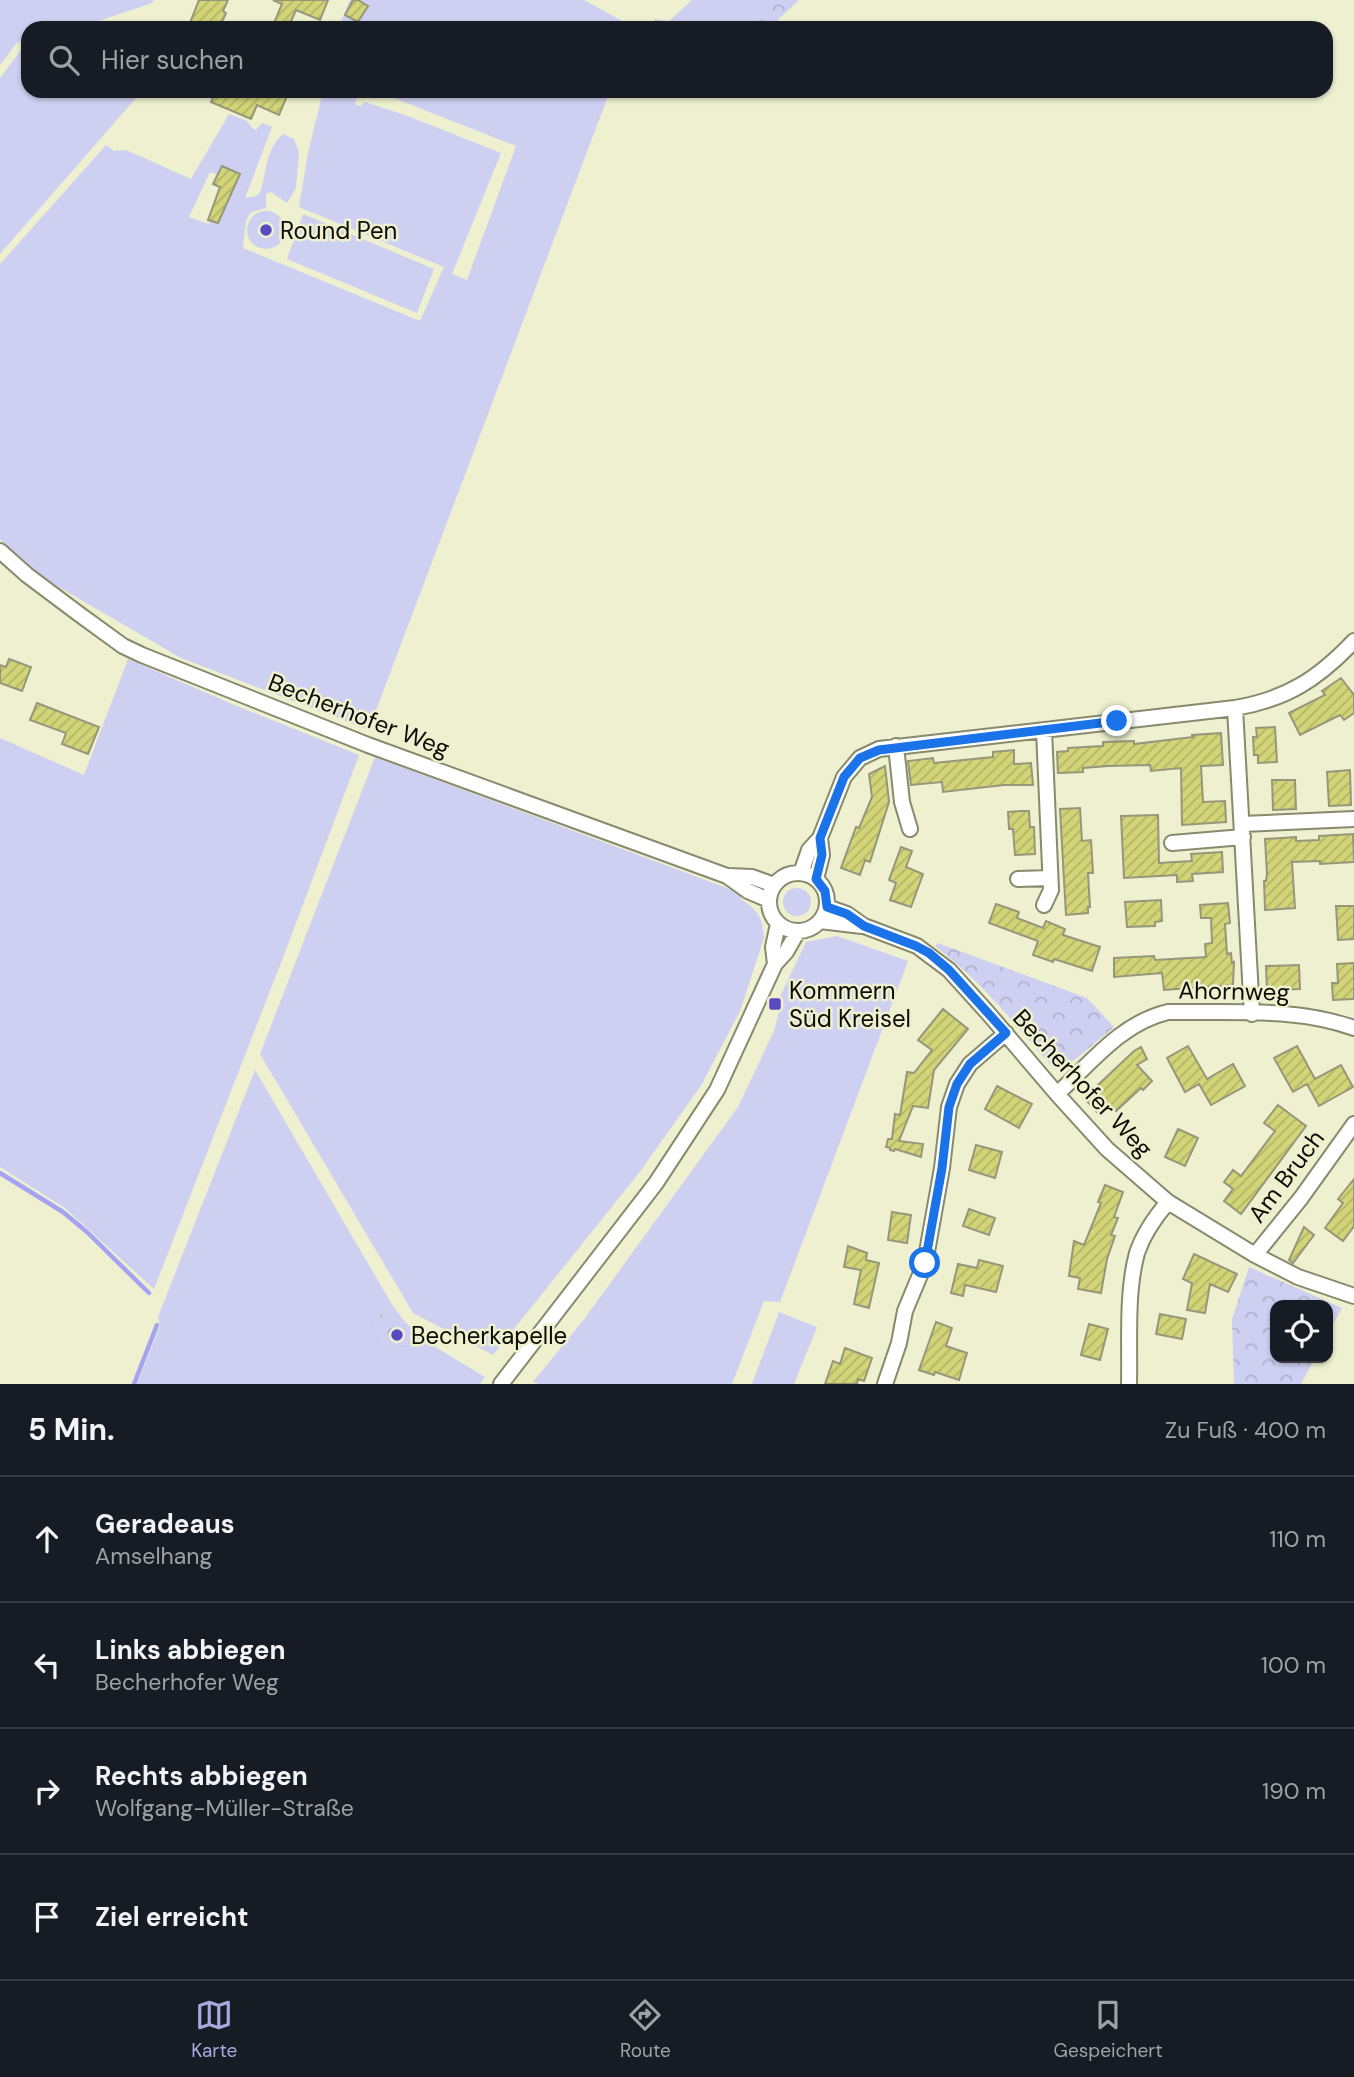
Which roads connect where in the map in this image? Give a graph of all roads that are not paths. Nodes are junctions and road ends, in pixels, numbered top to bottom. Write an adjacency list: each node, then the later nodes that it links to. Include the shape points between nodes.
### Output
1 (0, 551): 12 (street, Becherhofer Weg, via 27,576 142,655 368,745)
2 (1354, 641): 3 (street, via 1332,664 1283,695)
3 (1235, 708): 4 (street); 8 (street)
4 (1044, 730): 5 (street); 13 (street)
5 (896, 746): 7 (street); 9 (street, via 860,758 844,777)
6 (1354, 819): 8 (street)
7 (910, 829)
8 (1242, 831): 10 (street); 25 (street)
9 (820, 838): 11 (street, via 809,850); 14 (street, via 822,855)
10 (1172, 843)
11 (802, 873): 14 (street); 16 (street, via 786,875)
12 (727, 876): 16 (street, Becherhofer Weg, via 752,877); 17 (street, Becherhofer Weg)
13 (1050, 878): 15 (street); 18 (street, via 1051,890)
14 (816, 879): 19 (street, via 825,891)
15 (1018, 879)
16 (774, 885): 17 (street)
17 (769, 900): 21 (street)
18 (1044, 905)
19 (827, 907): 20 (street); 22 (street, Becherhofer Weg)
20 (820, 921): 22 (street, Becherhofer Weg); 23 (street)
21 (778, 924): 23 (street); 24 (street)
22 (864, 926): 27 (street, Becherhofer Weg, via 929,953)
23 (798, 931): 24 (street)
24 (775, 964): 33 (street, via 717,1090 656,1183)
25 (1252, 1014): 26 (street, Ahornweg, via 1324,1018); 28 (street, Ahornweg, via 1168,1012 1153,1016 1125,1031)
26 (1354, 1028)
27 (1006, 1033): 28 (street, Becherhofer Weg); 34 (street, via 970,1064 949,1107 925,1263 905,1311)
28 (1057, 1094): 30 (street, Becherhofer Weg, via 1107,1149)
29 (1354, 1124): 31 (street, Am Bruch)
30 (1168, 1202): 31 (street, Becherhofer Weg); 35 (street, via 1138,1252 1132,1287)
31 (1255, 1255): 32 (street, Becherhofer Weg, via 1298,1277)
32 (1354, 1296)
33 (501, 1384)
34 (885, 1384)
35 (1129, 1384)

